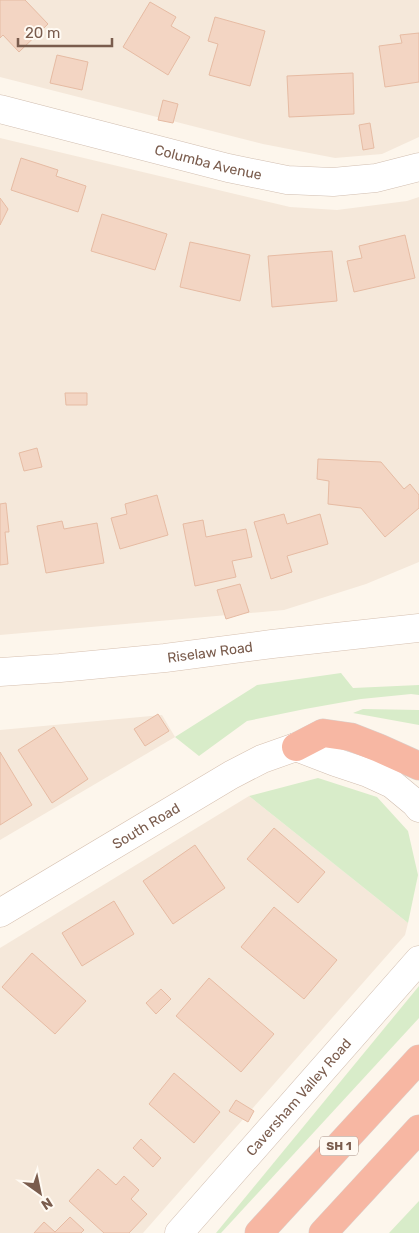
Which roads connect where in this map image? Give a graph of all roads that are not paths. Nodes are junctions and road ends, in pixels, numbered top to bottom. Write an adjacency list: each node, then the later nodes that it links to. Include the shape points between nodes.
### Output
1 (0, 109): 2 (street, Columba Avenue, via 228,168 288,180 332,182 376,178)
2 (419, 167)
3 (419, 628): 4 (street, Riselaw Road, via 164,658)
4 (0, 672)
5 (296, 747): 6 (highway, via 323,733 351,737); 7 (street, via 392,784); 8 (street, South Road, via 262,758 231,774)
6 (419, 766)
7 (419, 808)
8 (0, 913)
9 (419, 960): 12 (street, Caversham Valley Road)
10 (419, 1060): 13 (highway, SH 1)
11 (419, 1129): 14 (highway)
12 (179, 1233)
13 (259, 1233)
14 (323, 1233)

